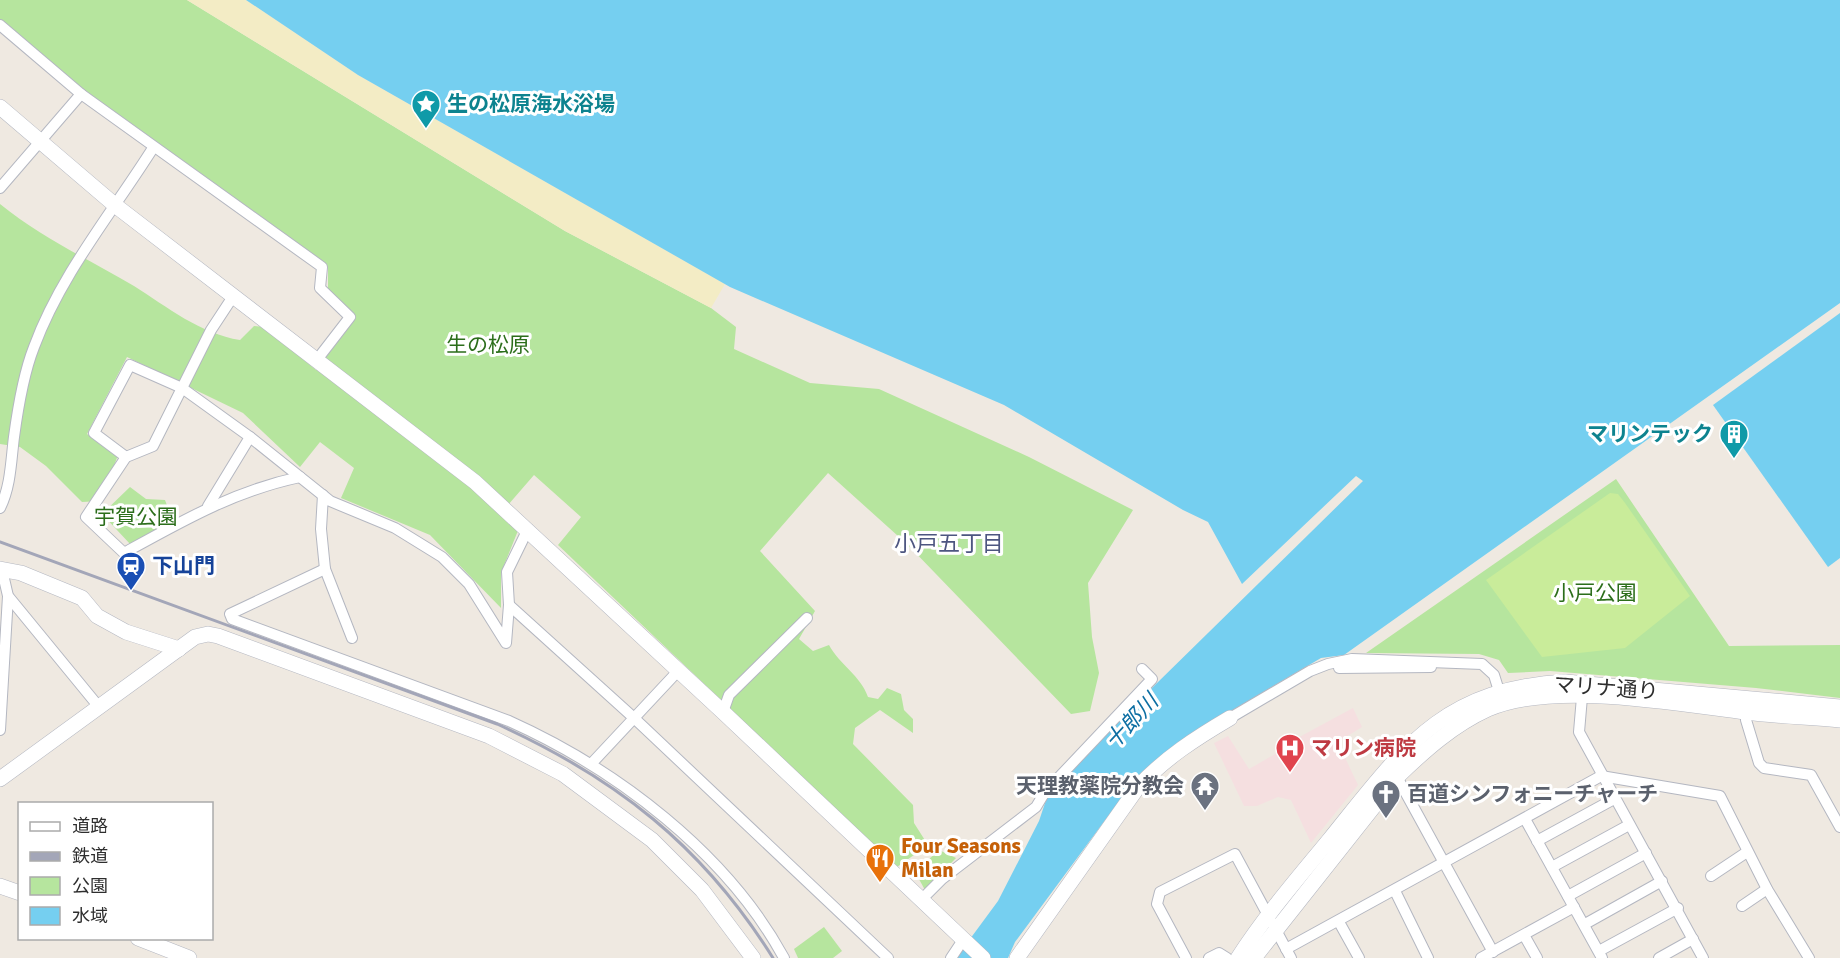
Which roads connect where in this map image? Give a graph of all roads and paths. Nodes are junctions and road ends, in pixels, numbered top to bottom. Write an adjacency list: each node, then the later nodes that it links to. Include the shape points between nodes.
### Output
1 (0, 25): 2 (street)
2 (81, 94): 4 (street); 5 (street)
3 (0, 107): 4 (street)
4 (40, 142): 6 (street); 7 (street)
5 (153, 148): 7 (street); 9 (street, via 322,267 320,288 350,317)
6 (0, 188)
7 (116, 206): 8 (street); 14 (street, via 80,256 34,346)
8 (234, 295): 9 (street); 10 (street, via 210,330)
9 (316, 361): 18 (street, via 475,482)
10 (182, 388): 11 (street); 12 (street, via 153,446); 12 (street, via 130,365 94,433)
11 (250, 437): 13 (street); 16 (street)
12 (126, 457): 16 (street, via 86,518 124,553)
13 (300, 477): 15 (street); 16 (street)
14 (5, 480): 17 (street)
15 (323, 495): 19 (street, via 321,529); 22 (street, via 395,528 442,556 469,584 506,643)
16 (208, 506)
17 (0, 508)
18 (528, 529): 22 (street, via 507,572); 27 (street)
19 (326, 569): 24 (street); 38 (street, via 230,614 232,619 509,722)
20 (1, 570): 21 (street); 25 (street, via 21,573 82,598 97,616 126,632)
21 (8, 596): 30 (street); 37 (street)
22 (509, 605): 34 (street)
23 (807, 618): 32 (street, via 729,694)
24 (352, 638)
25 (178, 649): 30 (street); 74 (street, via 195,637 218,636 489,736 529,756 597,797 652,840 702,890)
26 (1142, 669): 58 (street, via 1152,679 1045,792 1036,807 942,879)
27 (679, 670): 32 (street); 34 (street)
28 (1499, 691): 31 (street, マリナ通り, via 1565,682); 35 (street, via 1489,668 1482,664 1352,659 1310,671); 62 (street, マリナ通り, via 1459,708 1420,734 1384,772)
29 (1582, 697): 33 (street, マリナ通り); 39 (street, via 1579,732); 40 (street, マリナ通り, via 1540,696 1488,709 1455,727)
30 (99, 706): 41 (street)
31 (1840, 708)
32 (723, 712): 58 (street)
33 (1748, 712): 36 (street, マリナ通り); 45 (street, via 1746,720 1759,763 1764,768 1811,775)
34 (634, 718): 38 (street); 76 (street)
35 (1230, 718): 79 (street, via 1173,754 1138,787)
36 (1840, 720)
37 (0, 730)
38 (592, 763): 75 (street, via 683,834 749,908)
39 (1601, 776): 42 (street); 43 (street); 47 (street, via 1720,796)
40 (1397, 777): 49 (street); 65 (street, マリナ通り)
41 (0, 778)
42 (1614, 799): 44 (street); 46 (street)
43 (1525, 819): 46 (street); 49 (street)
44 (1629, 825): 48 (street); 50 (street)
45 (1840, 827)
46 (1537, 841): 50 (street)
47 (1747, 852): 51 (street); 54 (street)
48 (1646, 853): 52 (street); 57 (street)
49 (1444, 864): 55 (street); 70 (street)
50 (1552, 867): 57 (street)
51 (1711, 876)
52 (1662, 881): 61 (street); 64 (street)
53 (0, 886): 56 (street)
54 (1767, 889): 59 (street); 91 (street)
55 (1395, 891): 63 (street); 86 (street)
56 (18, 892)
57 (1568, 896): 60 (street)
58 (921, 900): 69 (street)
59 (1742, 906)
60 (1574, 907): 64 (street); 66 (street)
61 (1678, 908): 67 (street); 72 (street)
62 (1268, 915): 65 (street); 80 (street, via 1235,854 1160,891 1156,904); 83 (street, マリナ通り)
63 (1338, 922): 71 (street); 85 (street)
64 (1585, 924): 72 (street)
65 (1275, 929): 71 (street); 84 (street, マリナ通り)
66 (1524, 935): 70 (street); 88 (street)
67 (1693, 939): 89 (street); 90 (street)
68 (141, 940): 73 (street)
69 (963, 940): 77 (street); 78 (street)
70 (1493, 952): 87 (street)
71 (1289, 954)
72 (1600, 955)
73 (189, 958)
74 (753, 958)
75 (784, 958)
76 (888, 958)
77 (951, 958)
78 (983, 958)
79 (1017, 958)
80 (1186, 958)
81 (1209, 958): 82 (street, via 1219,953)
82 (1227, 958)
83 (1238, 958)
84 (1254, 958)
85 (1359, 958)
86 (1428, 958)
87 (1481, 958)
88 (1537, 958)
89 (1659, 958)
90 (1704, 958)
91 (1809, 958)

